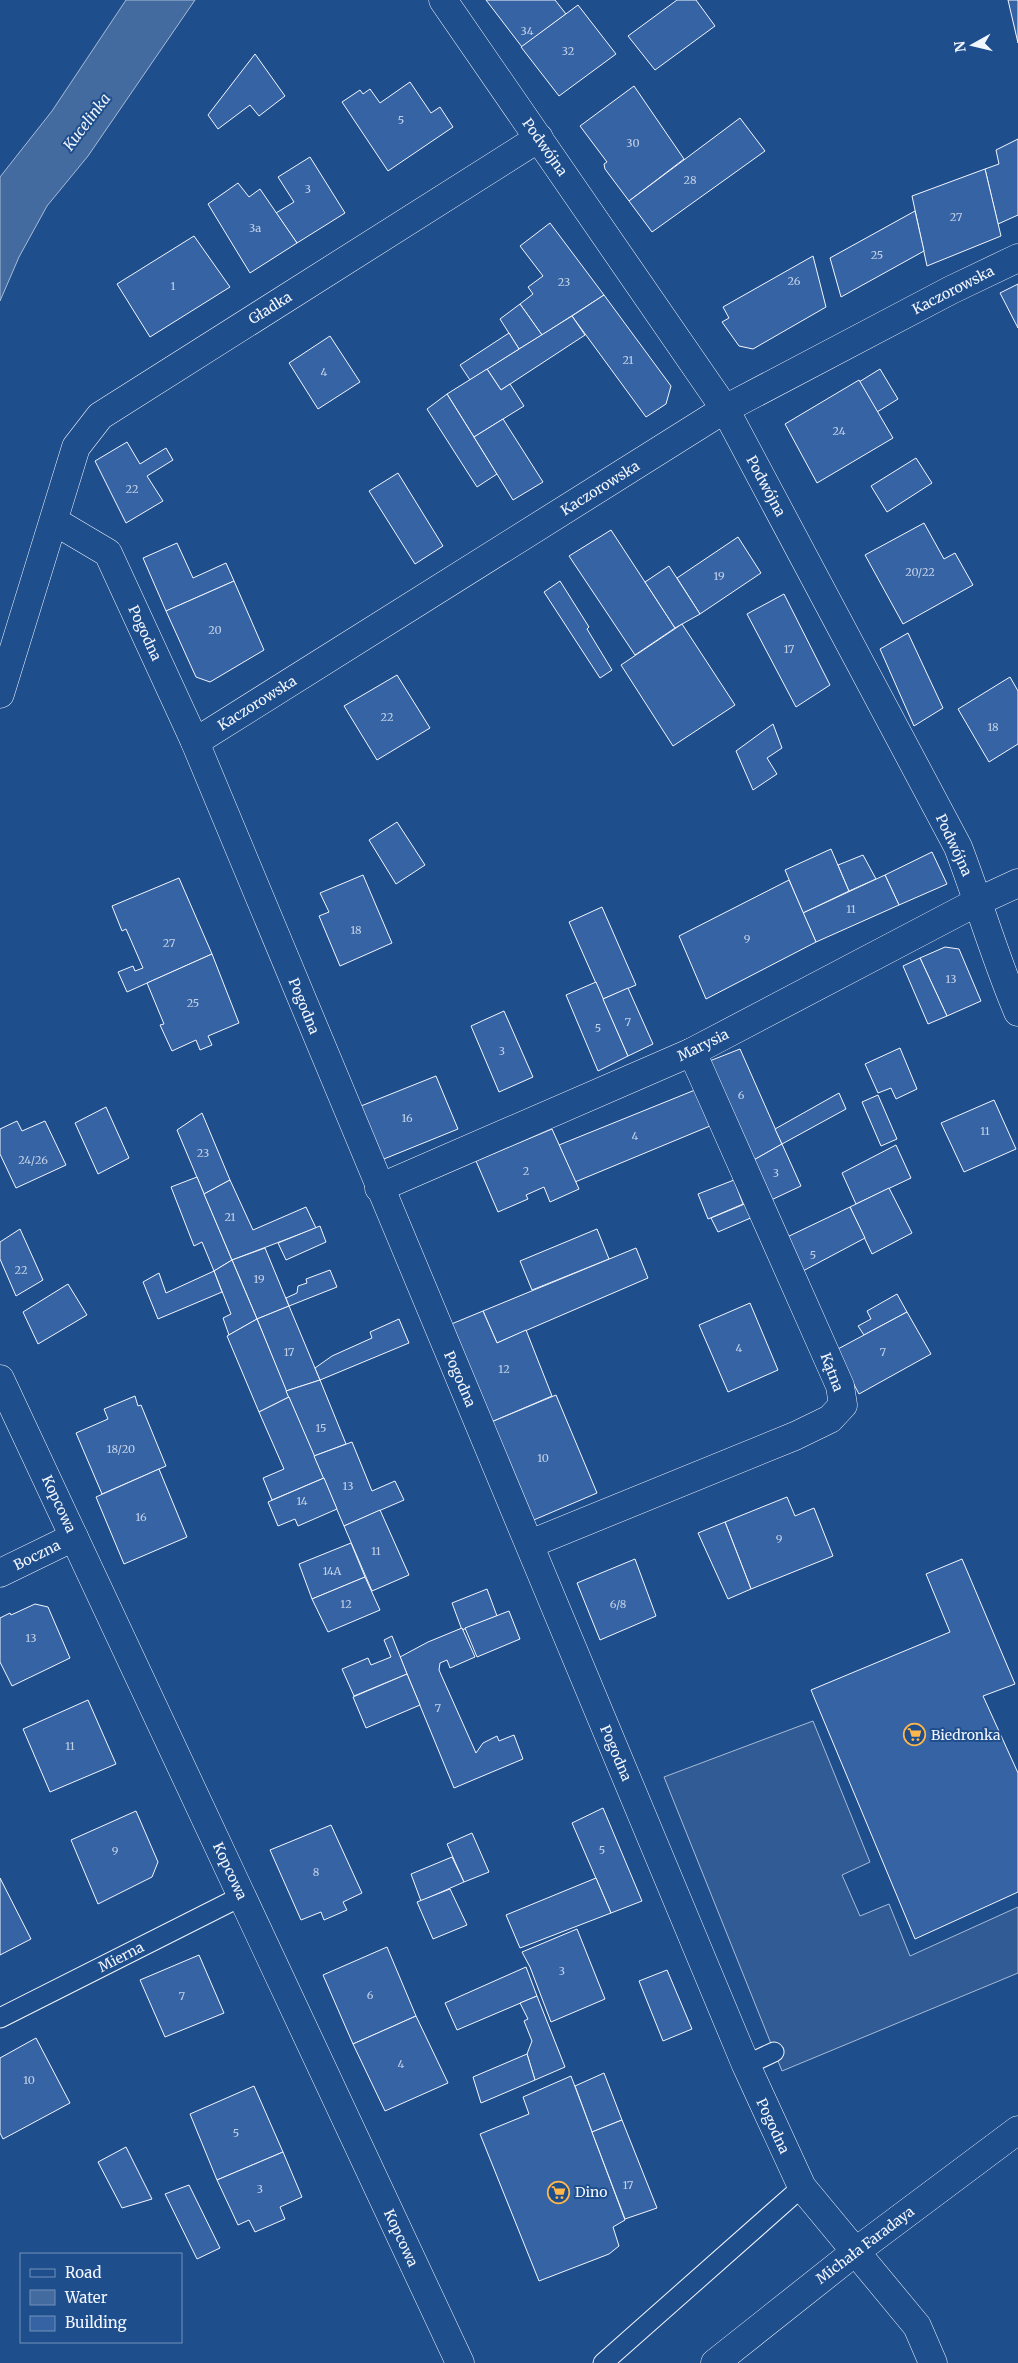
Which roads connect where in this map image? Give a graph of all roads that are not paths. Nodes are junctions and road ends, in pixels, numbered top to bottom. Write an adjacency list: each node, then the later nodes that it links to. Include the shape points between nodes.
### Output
1 (443, 0): 2 (street, Podwójna)
2 (539, 138): 4 (street, Podwójna); 5 (street, Gładka, via 100,416 76,447)
3 (1018, 258): 4 (street, Kaczorowska)
4 (725, 410): 7 (street, Kaczorowska); 9 (street, Podwójna, via 958,847)
5 (54, 521): 6 (street); 7 (street, Pogodna, via 108,553)
6 (0, 694)
7 (195, 742): 12 (street, Pogodna)
8 (1018, 883): 9 (street, Marysia)
9 (979, 901): 10 (street, Podwójna, via 999,968); 11 (street, Marysia)
10 (1018, 1012)
11 (692, 1052): 12 (street, Marysia); 15 (street, Kątna, via 840,1386 842,1405 830,1419 795,1436)
12 (379, 1188): 15 (street, Pogodna)
13 (0, 1379): 14 (street, Kopcowa)
14 (74, 1537): 16 (street, Boczna); 17 (street, Kopcowa)
15 (530, 1544): 20 (street, Pogodna)
16 (0, 1574)
17 (242, 1896): 18 (lane, Mierna); 24 (street, Kopcowa)
18 (0, 2018)
19 (774, 2052): 20 (lane)
20 (746, 2066): 22 (street, Pogodna)
21 (1018, 2130): 23 (street, Michała Faradaya)
22 (802, 2187): 23 (street, Pogodna); 25 (lane)
23 (855, 2252): 26 (street, Michała Faradaya); 27 (street, Pogodna, via 918,2326)
24 (460, 2363)
25 (603, 2363)
26 (715, 2363)
27 (933, 2363)

